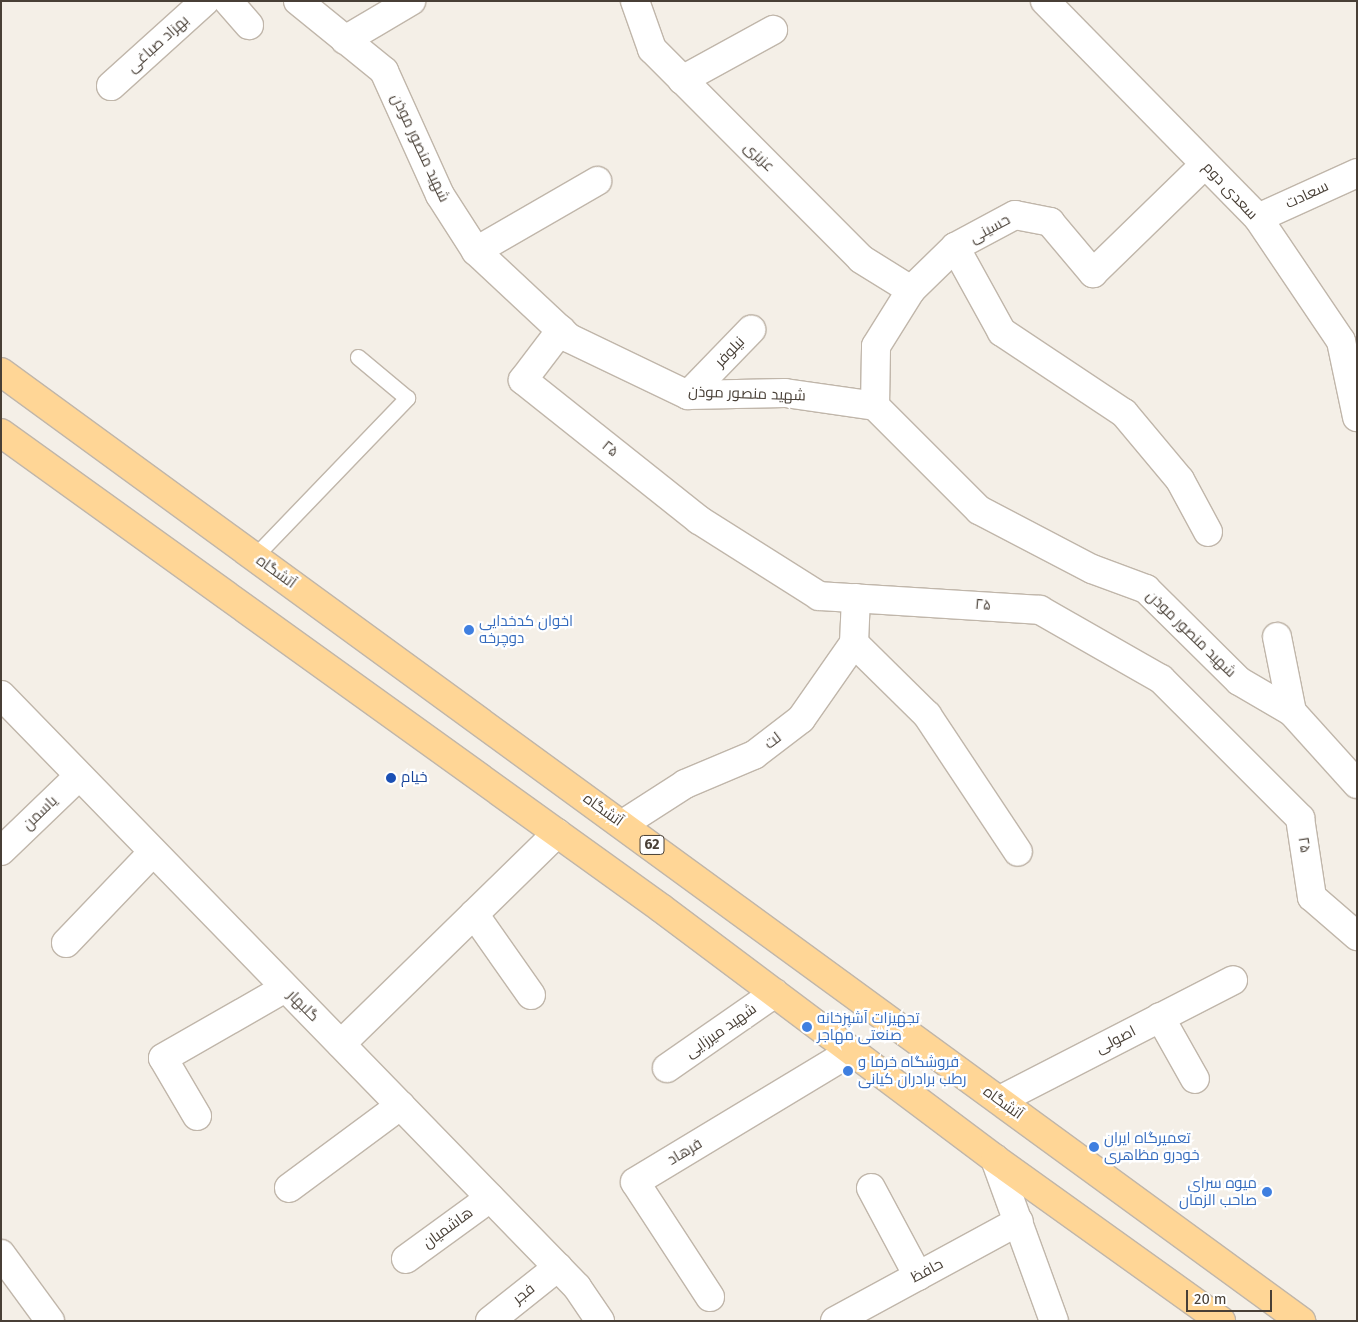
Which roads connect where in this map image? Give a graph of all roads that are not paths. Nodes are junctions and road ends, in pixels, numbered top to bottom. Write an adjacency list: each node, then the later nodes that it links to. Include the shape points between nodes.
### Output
1 (205, 1): 11 (street, بهزاد صباغی)
2 (228, 1): 7 (street)
3 (298, 1): 9 (street, شهید منصور موذن)
4 (410, 1): 9 (street)
5 (635, 1): 10 (street, عزیزی, via 652,49)
6 (1045, 1): 12 (street, سعدی دوم)
7 (249, 25)
8 (773, 30): 10 (street)
9 (345, 40): 17 (street, شهید منصور موذن, via 384,71 440,195)
10 (682, 80): 18 (street, عزیزی, via 861,259)
11 (111, 86)
12 (1205, 164): 15 (street, سعدی دوم); 16 (street, حسینی, via 1092,273 1050,222 1015,215)
13 (1357, 173): 15 (street, سعادت)
14 (597, 181): 17 (street)
15 (1258, 218): 25 (street, سعدی دوم, via 1341,340)
16 (955, 247): 18 (street, حسینی); 27 (street, via 1002,332 1124,413 1180,480)
17 (476, 250): 19 (street, شهید منصور موذن)
18 (911, 290): 24 (street, حسینی, via 876,346)
19 (560, 330): 23 (street, شهید منصور موذن); 29 (street, ۲۵, via 523,380 699,520 819,596)
20 (751, 330): 23 (street, نیلوفر)
21 (358, 357): 28 (lane, via 407,398)
22 (1, 372): 28 (main road, آتشگاه / 62)
23 (688, 395): 24 (street, شهید منصور موذن, via 785,393)
24 (875, 406): 33 (street, شهید منصور موذن, via 979,510 1092,570 1146,589 1240,681)
25 (1356, 413)
26 (2, 436): 37 (main road)
27 (1208, 532)
28 (254, 557): 36 (main road, آتشگاه / 62)
29 (856, 598): 31 (street); 42 (street, ۲۵, via 1040,610 1161,679 1300,818 1312,897)
30 (1277, 637): 33 (street)
31 (854, 643): 36 (street, لت, via 801,719 754,755 685,784); 39 (street, via 927,715)
32 (1, 694): 34 (street, گلبهار)
33 (1292, 712): 35 (street, شهید منصور موذن)
34 (79, 776): 38 (street, یاسمن); 40 (street, گلبهار)
35 (1357, 784)
36 (623, 824): 53 (main road, آتشگاه / 62)
37 (558, 833): 41 (street); 46 (main road)
38 (1, 851)
39 (1018, 852)
40 (152, 854): 43 (street); 45 (street, گلبهار)
41 (474, 914): 47 (street); 49 (street)
42 (1357, 936)
43 (66, 943)
44 (1233, 980): 48 (street, اصولی)
45 (285, 988): 49 (street, گلبهار); 55 (street, via 163,1058)
46 (774, 993): 50 (main road); 51 (street, شهید میرزایی)
47 (531, 995)
48 (1160, 1017): 52 (street); 53 (street, اصولی)
49 (341, 1044): 54 (street, گلبهار)
50 (852, 1051): 56 (main road); 65 (street, فرهاد, via 635,1182)
51 (667, 1068)
52 (1195, 1078)
53 (1000, 1100): 72 (main road, آتشگاه / 62)
54 (401, 1105): 57 (street); 59 (street, گلبهار)
55 (197, 1116)
56 (995, 1159): 60 (street); 71 (main road)
57 (289, 1188)
58 (871, 1188): 64 (street)
59 (490, 1198): 62 (street, هاشمیان); 63 (street, گلبهار)
60 (1019, 1221): 64 (street, حافظ); 70 (street)
61 (1, 1254): 67 (street)
62 (406, 1259)
63 (558, 1268): 66 (street, گلبهار); 68 (street, فجر)
64 (918, 1276): 69 (street, حافظ)
65 (710, 1298)
66 (597, 1320)
67 (50, 1321)
68 (490, 1321)
69 (834, 1321)
70 (1054, 1321)
71 (1221, 1321)
72 (1301, 1321)

